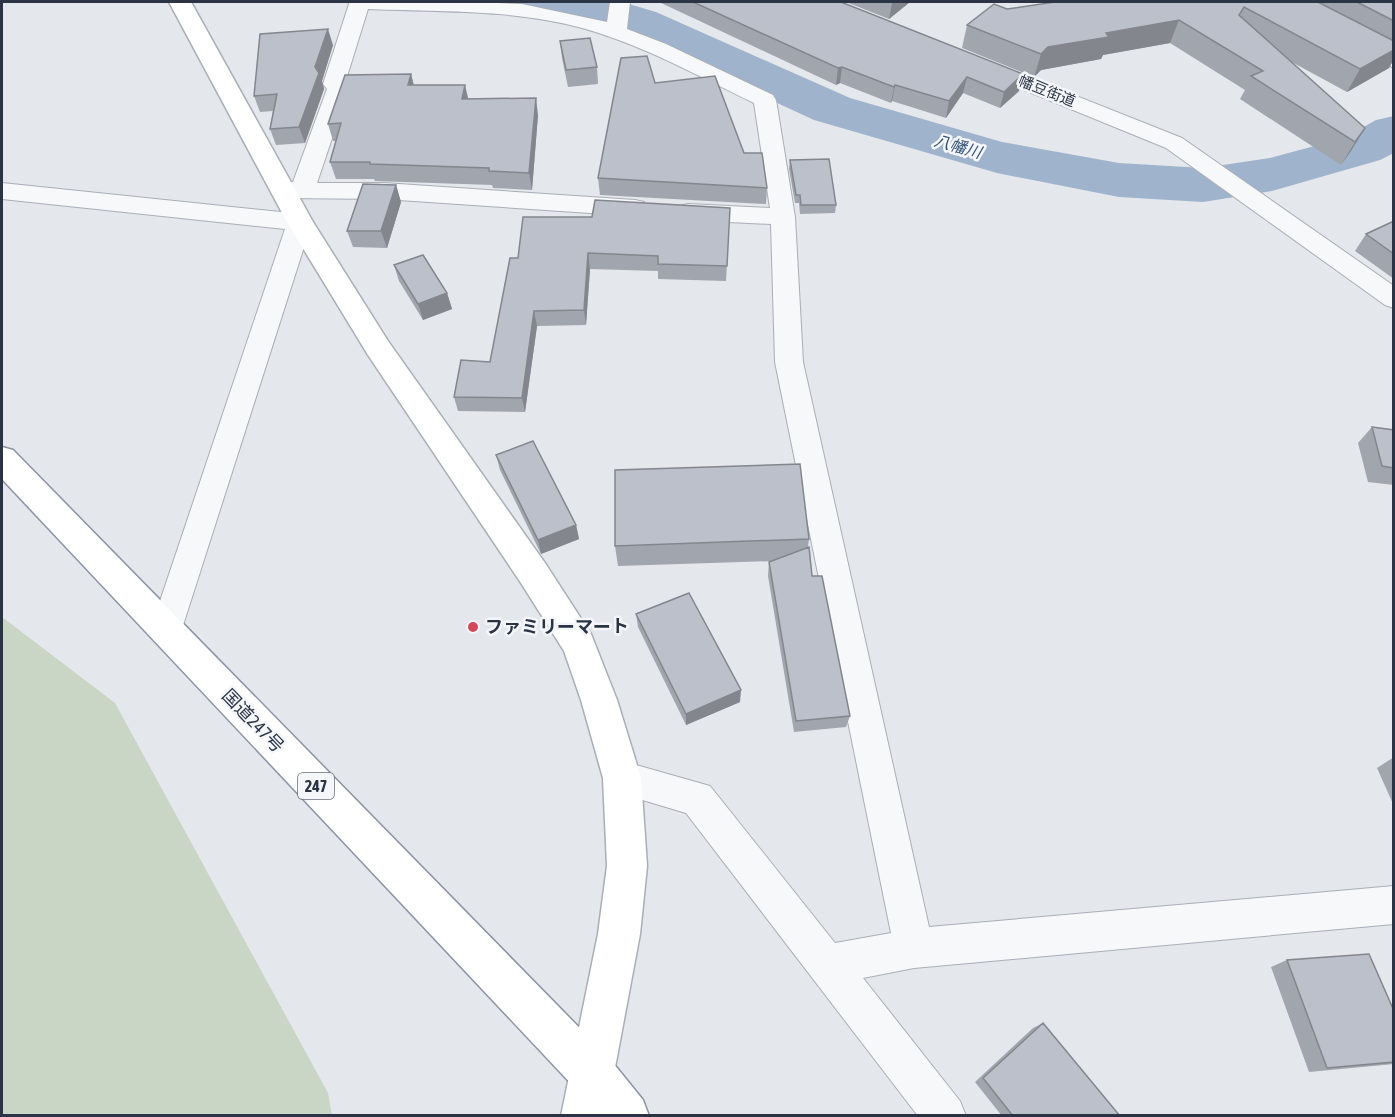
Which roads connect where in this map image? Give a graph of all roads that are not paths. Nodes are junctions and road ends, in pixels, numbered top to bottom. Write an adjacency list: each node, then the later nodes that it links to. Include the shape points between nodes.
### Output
1 (180, 2): 8 (main road)
2 (359, 2): 5 (street, via 522,10); 8 (street, via 334,84 338,88)
3 (620, 2): 5 (street)
4 (1285, 2): 7 (street)
5 (616, 31): 10 (street, via 765,100)
6 (965, 58): 12 (street, 幡豆街道, via 1174,143)
7 (1394, 62)
8 (294, 189): 10 (street, via 384,191); 11 (main road)
9 (2, 191): 11 (street)
10 (783, 217): 17 (street, via 789,362)
11 (300, 222): 14 (street); 15 (main road, via 378,348 579,645)
12 (1394, 299)
13 (2, 459): 14 (main road, 国道247号 / 247)
14 (166, 631): 19 (main road, 国道247号 / 247)
15 (622, 778): 18 (street, via 697,798); 19 (main road, via 627,866 620,934)
16 (1394, 905): 17 (street)
17 (914, 948): 18 (street)
18 (827, 965): 22 (street)
19 (593, 1074): 20 (main road); 21 (main road, 国道247号 / 247)
20 (583, 1116)
21 (627, 1116)
22 (945, 1116)

